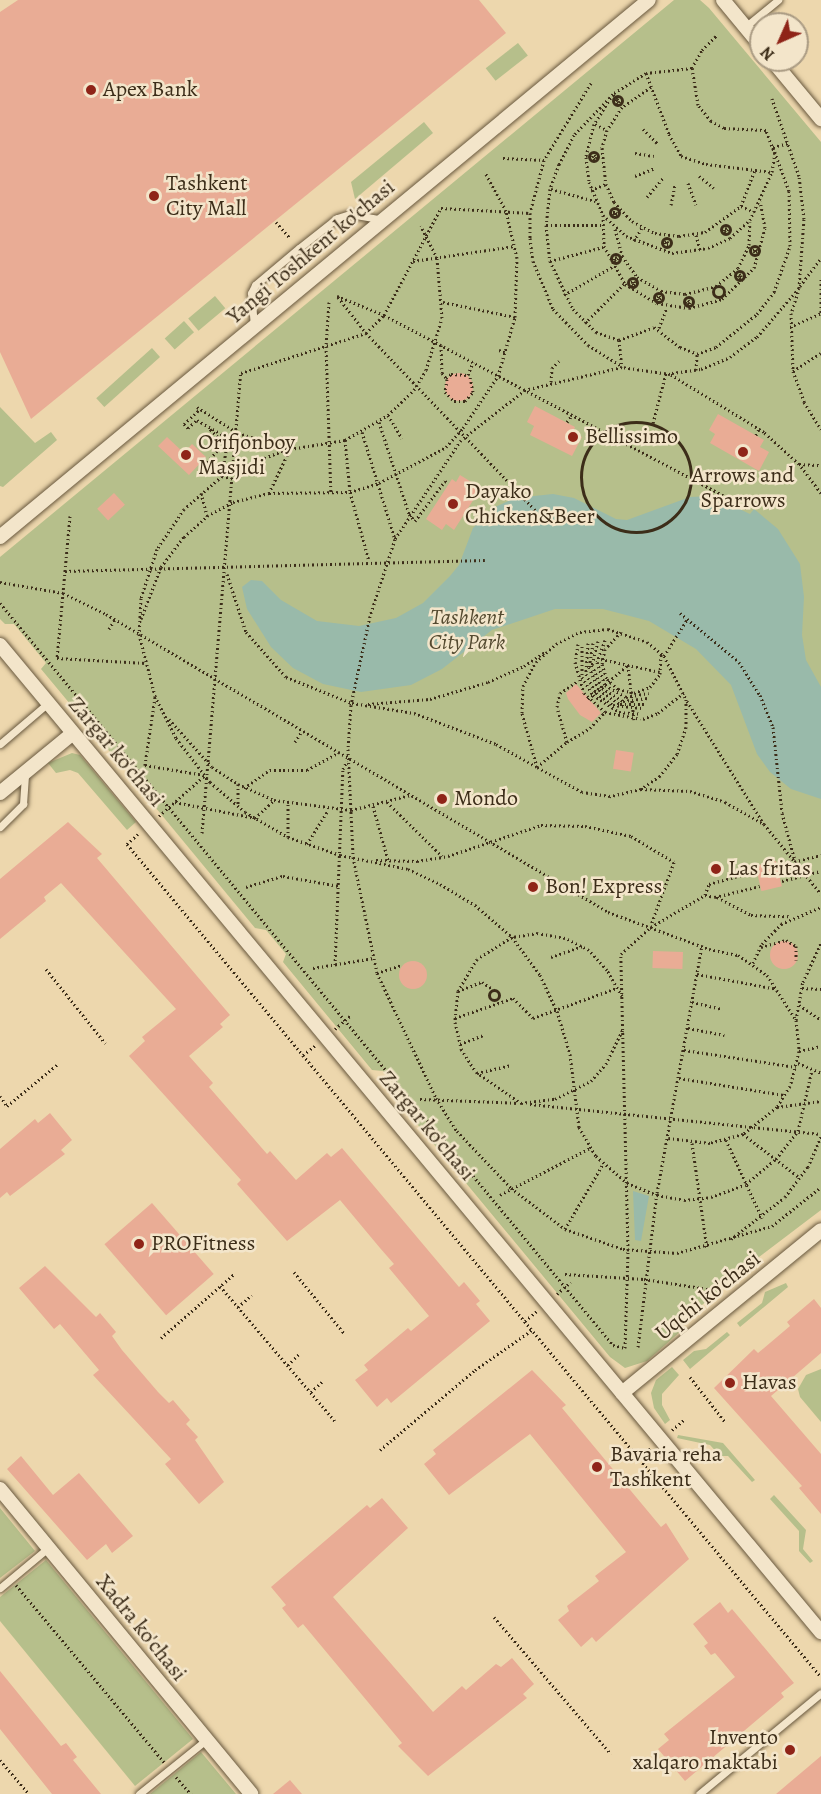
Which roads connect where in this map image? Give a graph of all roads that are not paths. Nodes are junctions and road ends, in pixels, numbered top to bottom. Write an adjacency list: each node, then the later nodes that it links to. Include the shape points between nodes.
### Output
1 (649, 0): 8 (street, Yangi Toshkent ko'chasi)
2 (723, 0): 4 (street)
3 (778, 0): 4 (lane)
4 (745, 27): 5 (street)
5 (749, 32)
6 (782, 72): 7 (street)
7 (821, 119)
8 (383, 220): 9 (street, Yangi Toshkent ko'chasi); 9 (lane, via 350,214 337,218 299,248 255,285 251,293)
9 (254, 327): 10 (street, Yangi Toshkent ko'chasi)
10 (0, 537)
11 (0, 645): 12 (street, Zargar ko'chasi)
12 (48, 703): 13 (street, Zargar ko'chasi); 14 (lane)
13 (73, 733): 15 (street); 19 (street, Zargar ko'chasi)
14 (0, 744)
15 (25, 773): 16 (street); 17 (lane, via 23,804)
16 (0, 793)
17 (0, 827)
18 (821, 1230): 19 (street, Uqchi ko'chasi)
19 (622, 1393): 23 (street, Zargar ko'chasi)
20 (0, 1489): 21 (street, Xadra ko'chasi)
21 (48, 1548): 22 (lane); 25 (street, Xadra ko'chasi)
22 (0, 1588)
23 (821, 1632)
24 (821, 1694): 28 (lane)
25 (206, 1740): 26 (lane); 27 (street, Xadra ko'chasi)
26 (139, 1794)
27 (251, 1794)
28 (699, 1794)

